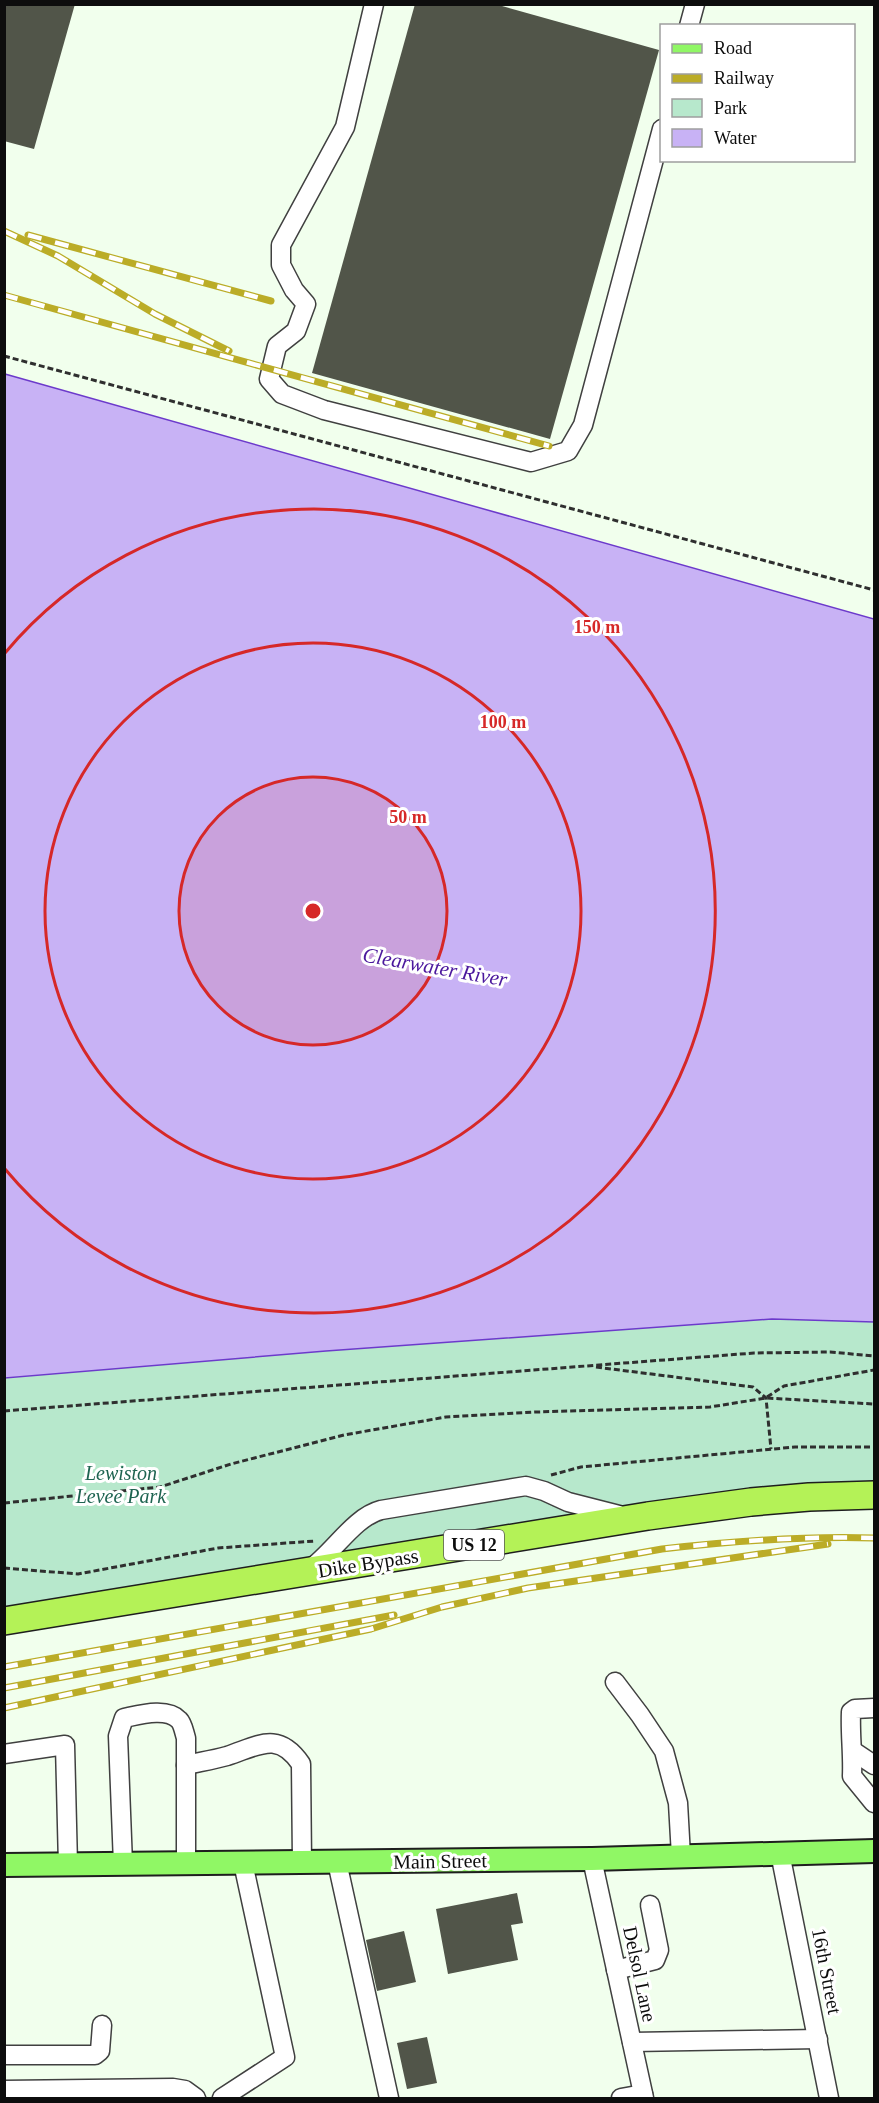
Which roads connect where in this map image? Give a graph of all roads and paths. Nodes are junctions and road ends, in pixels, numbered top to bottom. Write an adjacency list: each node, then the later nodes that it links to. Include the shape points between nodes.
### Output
1 (374, 4): 4 (street, via 345,127 281,245 281,265 306,303 296,331 276,346 269,379 282,394 324,410 531,462 568,451 583,425)
2 (695, 4): 3 (street)
3 (690, 24)
4 (660, 136)
5 (4, 356): 6 (path)
6 (874, 590)
7 (874, 1356): 8 (path, via 754,1353)
8 (588, 1366): 10 (path, via 753,1387); 12 (path)
9 (874, 1370): 10 (path, via 784,1386)
10 (766, 1398): 11 (path); 14 (path); 17 (path, via 710,1407 446,1417 344,1435 160,1487)
11 (874, 1404)
12 (4, 1411)
13 (874, 1446): 14 (path)
14 (771, 1449): 15 (path, via 580,1467 544,1477)
15 (534, 1488): 18 (street, via 599,1511); 19 (street, via 516,1487 372,1512)
16 (874, 1495): 18 (highway, Dike Bypass / US 12, via 751,1502)
17 (4, 1503)
18 (648, 1516): 21 (highway, Dike Bypass / US 12)
19 (342, 1540): 20 (path, via 218,1548 78,1574); 21 (street)
20 (4, 1568)
21 (301, 1574): 22 (highway, Dike Bypass / US 12)
22 (4, 1621)
23 (615, 1682): 32 (street, via 664,1751 678,1803)
24 (874, 1708): 25 (street, via 851,1712 849,1736)
25 (853, 1751): 28 (street); 29 (street, via 852,1776)
26 (4, 1755): 40 (street, via 65,1745)
27 (186, 1765): 34 (street, via 250,1746 277,1744 292,1751 301,1764); 37 (street, via 186,1738 181,1721 171,1714 144,1713 124,1718 118,1736); 38 (street)
28 (874, 1765)
29 (874, 1803)
30 (874, 1851): 31 (main road, Main Street)
31 (780, 1852): 32 (main road, Main Street); 44 (street, 16th Street)
32 (681, 1856): 33 (main road, Main Street)
33 (592, 1859): 35 (main road, Main Street); 42 (street, Delsol Lane)
34 (302, 1862): 35 (main road, Main Street); 36 (main road, Main Street)
35 (337, 1862): 51 (street)
36 (243, 1863): 38 (main road, Main Street); 50 (street, via 285,2057)
37 (123, 1864): 38 (main road, Main Street); 40 (main road, Main Street)
38 (186, 1864)
39 (4, 1865): 40 (main road, Main Street)
40 (68, 1865)
41 (650, 1905): 42 (street, via 659,1950 656,1960)
42 (616, 1970): 45 (street, Delsol Lane)
43 (102, 2025): 46 (street, via 100,2051 95,2055)
44 (818, 2039): 45 (street); 53 (street, 16th Street)
45 (632, 2042): 48 (street, Delsol Lane)
46 (4, 2055)
47 (4, 2090): 49 (street, via 173,2088)
48 (644, 2096): 52 (street)
49 (196, 2098)
50 (222, 2098)
51 (389, 2098)
52 (621, 2098)
53 (829, 2098)

